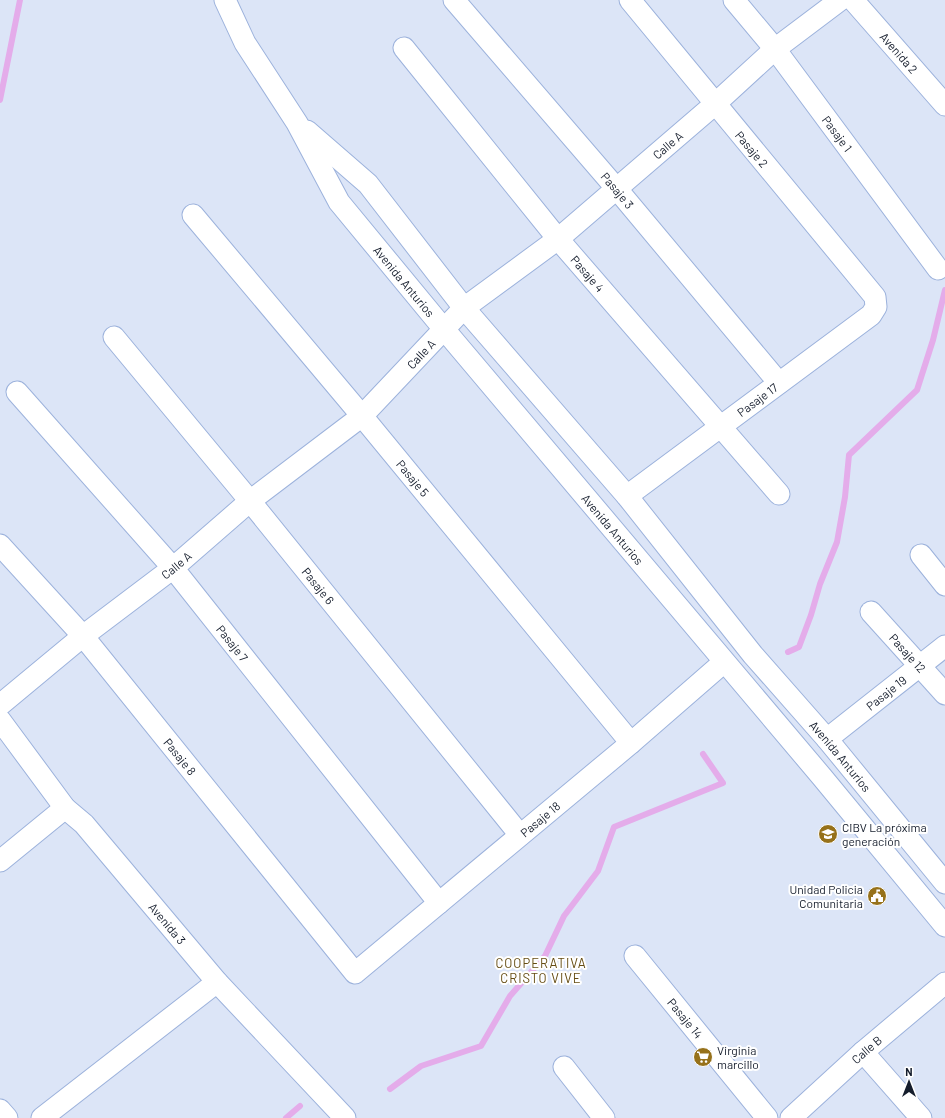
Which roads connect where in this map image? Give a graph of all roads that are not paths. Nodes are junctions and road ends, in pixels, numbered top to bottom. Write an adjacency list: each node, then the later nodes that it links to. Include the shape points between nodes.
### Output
1 (225, 0): 11 (street, Avenida Anturios, via 245,43)
2 (454, 0): 12 (street, Pasaje 3)
3 (630, 0): 9 (street, Pasaje 2)
4 (734, 0): 8 (street, Pasaje 1)
5 (840, 0): 8 (street, Calle A)
6 (853, 0): 10 (street, Avenida 2)
7 (404, 48): 14 (street, Pasaje 4)
8 (774, 49): 9 (street, Calle A); 15 (street, Pasaje 1)
9 (715, 104): 12 (street, Calle A); 16 (street, Pasaje 2)
10 (945, 105)
11 (297, 123): 17 (street, Avenida Anturios, via 368,184); 18 (street, Avenida Anturios, via 339,202)
12 (616, 188): 14 (street, Calle A); 20 (street, Pasaje 3)
13 (193, 215): 22 (street, Pasaje 5)
14 (558, 239): 17 (street, Calle A); 23 (street, Pasaje 4)
15 (938, 269)
16 (875, 297): 20 (street, Pasaje 17, via 876,307 871,315)
17 (464, 308): 18 (street, Calle A); 25 (street, Avenida Anturios)
18 (443, 328): 22 (street, Calle A); 34 (street, Avenida Anturios)
19 (114, 337): 26 (street, Pasaje 6)
20 (779, 383): 23 (street, Pasaje 17)
21 (17, 392): 29 (street, Pasaje 7)
22 (362, 416): 26 (street, Calle A); 40 (street, Pasaje 5)
23 (721, 426): 24 (street, Pasaje 4); 25 (street, Pasaje 17)
24 (780, 494)
25 (627, 496): 39 (street, Avenida Anturios, via 753,654)
26 (250, 501): 29 (street, Calle A); 42 (street, Pasaje 6)
27 (0, 545): 32 (street, Pasaje 8)
28 (921, 555): 30 (street)
29 (173, 568): 32 (street, Calle A); 45 (street, Pasaje 7)
30 (945, 585)
31 (871, 612): 35 (street, Pasaje 12)
32 (83, 636): 37 (street, Calle A); 48 (street, Pasaje 8)
33 (945, 646): 35 (street, Pasaje 19)
34 (724, 662): 40 (street, Pasaje 18); 46 (street, Avenida Anturios)
35 (920, 667): 36 (street, Pasaje 12); 39 (street, Pasaje 19)
36 (945, 694)
37 (0, 705)
38 (0, 720): 41 (street, Avenida 3)
39 (827, 739): 44 (street, Avenida Anturios)
40 (630, 743): 42 (street, Pasaje 18)
41 (65, 808): 43 (street); 49 (street, Avenida 3, via 84,824)
42 (520, 835): 45 (street, Pasaje 18)
43 (0, 861)
44 (945, 883)
45 (439, 903): 48 (street, Pasaje 18)
46 (945, 926)
47 (635, 956): 58 (street, Pasaje 14)
48 (355, 973)
49 (217, 982): 55 (street); 56 (street, Avenida 3)
50 (945, 983): 51 (street, Calle B)
51 (863, 1052): 59 (street, Calle B); 60 (street)
52 (564, 1068): 57 (street)
53 (0, 1110): 54 (street)
54 (7, 1118)
55 (42, 1118)
56 (345, 1118)
57 (604, 1118)
58 (767, 1118)
59 (791, 1118)
60 (921, 1118)

